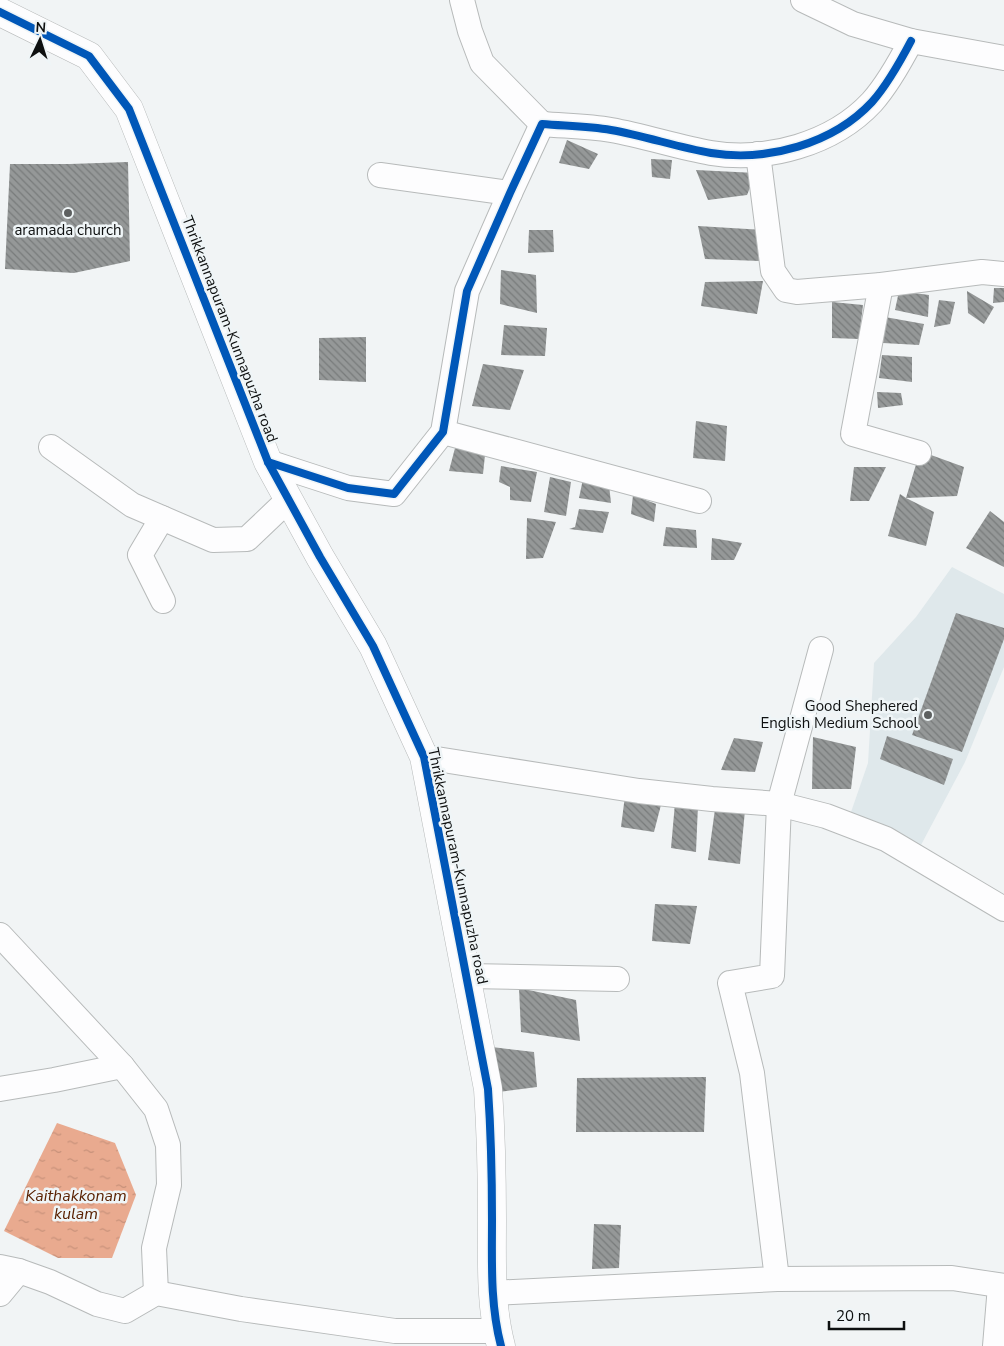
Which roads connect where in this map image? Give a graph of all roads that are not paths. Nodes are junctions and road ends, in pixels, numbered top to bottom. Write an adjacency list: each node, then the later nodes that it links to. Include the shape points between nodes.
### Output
1 (462, 0): 6 (street, via 482,63)
2 (803, 0): 4 (street, via 853,24)
3 (1, 15): 15 (street, Thrikkannapuram-Kunnapuzha road, via 89,56 129,109)
4 (911, 41): 5 (street); 7 (street, via 873,101 851,122 821,138)
5 (1004, 58)
6 (542, 124): 7 (street, via 610,130 712,153); 9 (street)
7 (758, 154): 11 (street, via 773,271 786,290 797,292)
8 (380, 175): 9 (street)
9 (510, 193): 12 (street, via 467,291)
10 (1004, 274): 11 (street, via 982,272)
11 (881, 285): 14 (street, via 853,434)
12 (443, 432): 15 (street, via 394,494 348,488); 17 (street)
13 (51, 446): 18 (street, via 132,505)
14 (919, 453)
15 (268, 462): 16 (street, Thrikkannapuram-Kunnapuzha road)
16 (288, 500): 18 (street, via 247,539 213,540); 21 (street, Thrikkannapuram-Kunnapuzha road, via 374,646)
17 (699, 500)
18 (162, 518): 19 (street, via 140,555)
19 (163, 601)
20 (821, 649): 22 (street)
21 (424, 757): 22 (street, via 638,791); 25 (street, Thrikkannapuram-Kunnapuzha road)
22 (779, 804): 23 (street, via 826,816 886,839); 30 (street, via 772,976 730,983 752,1073)
23 (1004, 909)
24 (0, 935): 27 (street)
25 (467, 976): 26 (street); 33 (street, Thrikkannapuram-Kunnapuzha road, via 488,1089 492,1139)
26 (617, 979)
27 (122, 1066): 28 (street); 32 (street, via 156,1110 168,1145 169,1185 154,1248)
28 (0, 1089)
29 (10, 1269): 32 (street, via 50,1282 97,1304 125,1311); 34 (street)
30 (777, 1279): 31 (street, via 952,1278); 33 (street)
31 (1002, 1286): 36 (street)
32 (156, 1293): 35 (street, via 395,1331)
33 (492, 1293): 35 (street, Thrikkannapuram-Kunnapuzha road)
34 (0, 1294)
35 (499, 1338)
36 (995, 1346)

